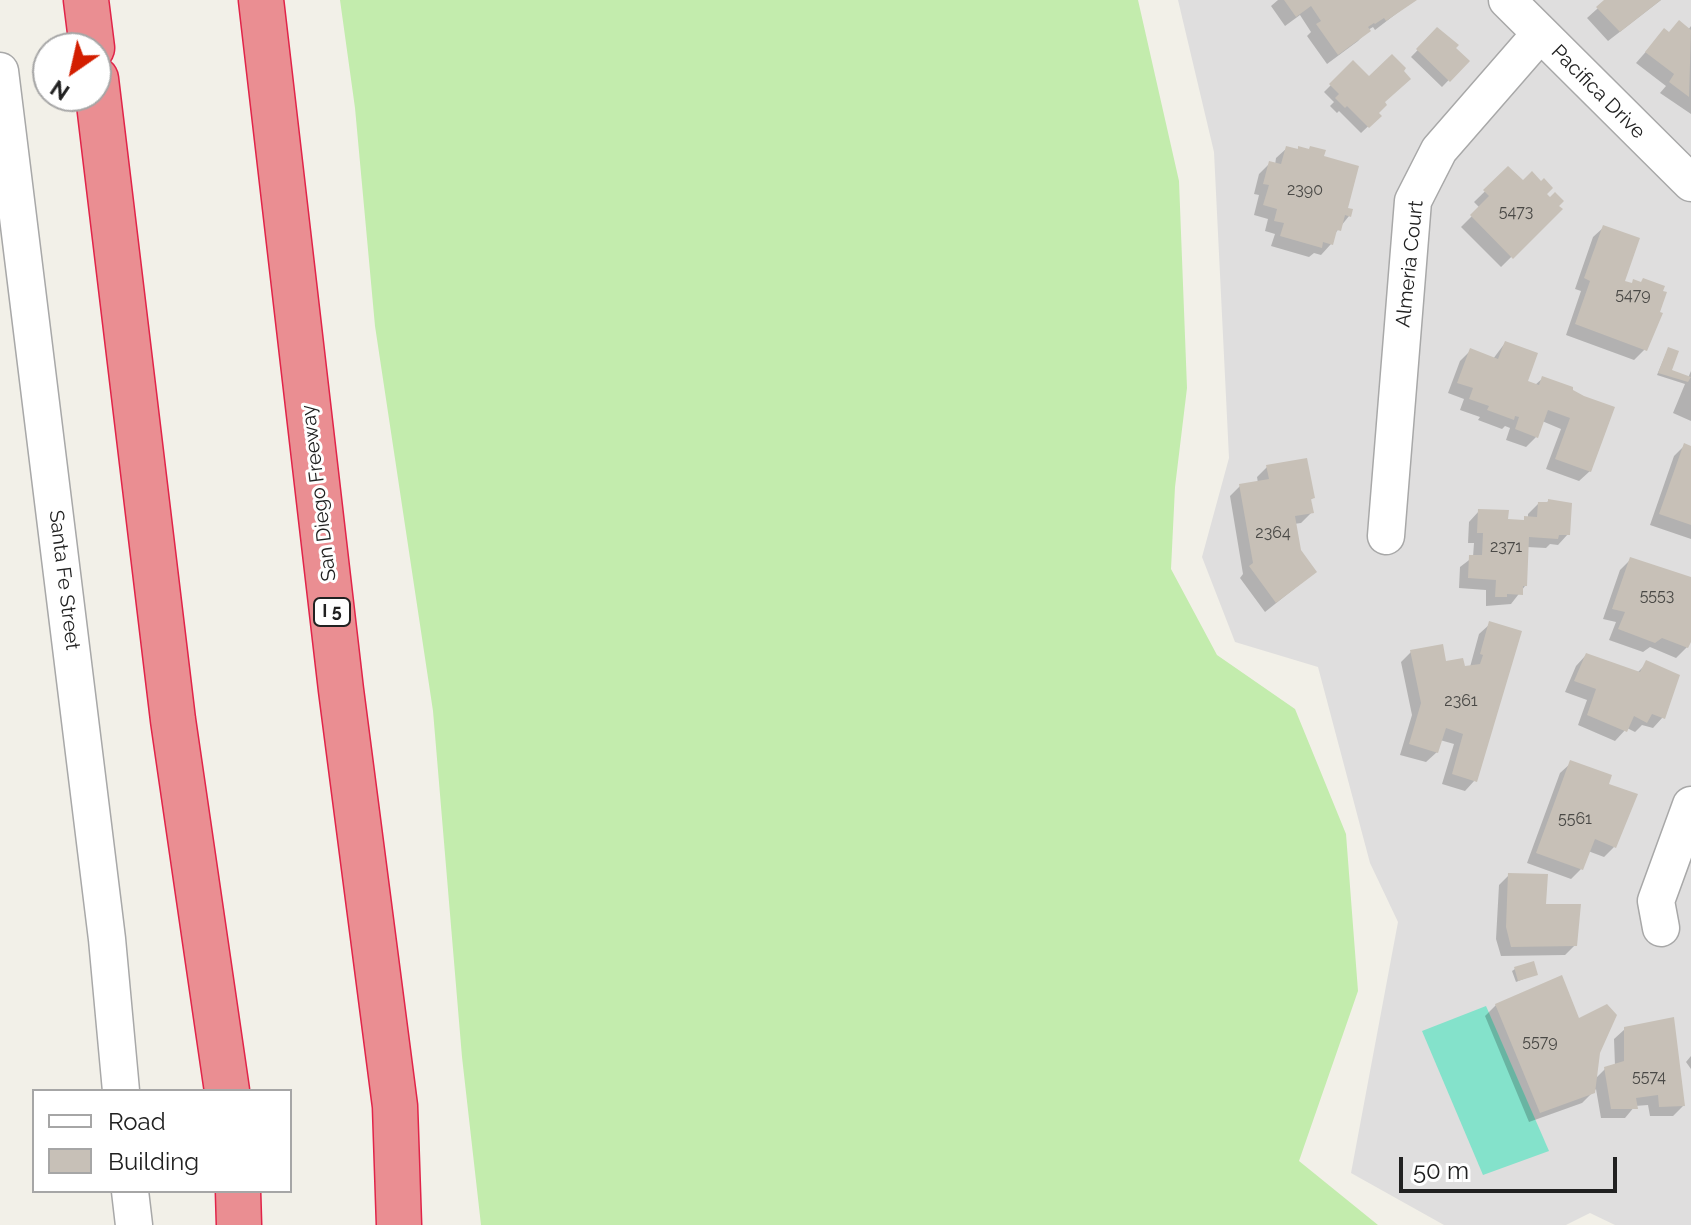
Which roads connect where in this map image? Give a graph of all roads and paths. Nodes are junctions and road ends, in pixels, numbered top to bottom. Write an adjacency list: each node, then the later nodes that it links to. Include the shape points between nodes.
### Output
1 (86, 0): 4 (highway)
2 (261, 0): 18 (highway, San Diego Freeway / I 5, via 395,1106)
3 (1507, 0): 5 (street, Pacifica Drive)
4 (90, 32)
5 (1540, 34): 8 (street, Pacifica Drive); 9 (street, Almeria Court, via 1439,150 1413,201)
6 (0, 71): 12 (street, Santa Fe Street)
7 (100, 112): 13 (highway, via 173,720)
8 (1691, 183)
9 (1386, 536)
10 (1691, 805): 11 (street, via 1656,901)
11 (1661, 928)
12 (121, 1089)
13 (227, 1089)
14 (130, 1193): 16 (street)
15 (238, 1193): 17 (highway)
16 (134, 1225)
17 (239, 1225)
18 (399, 1225)

